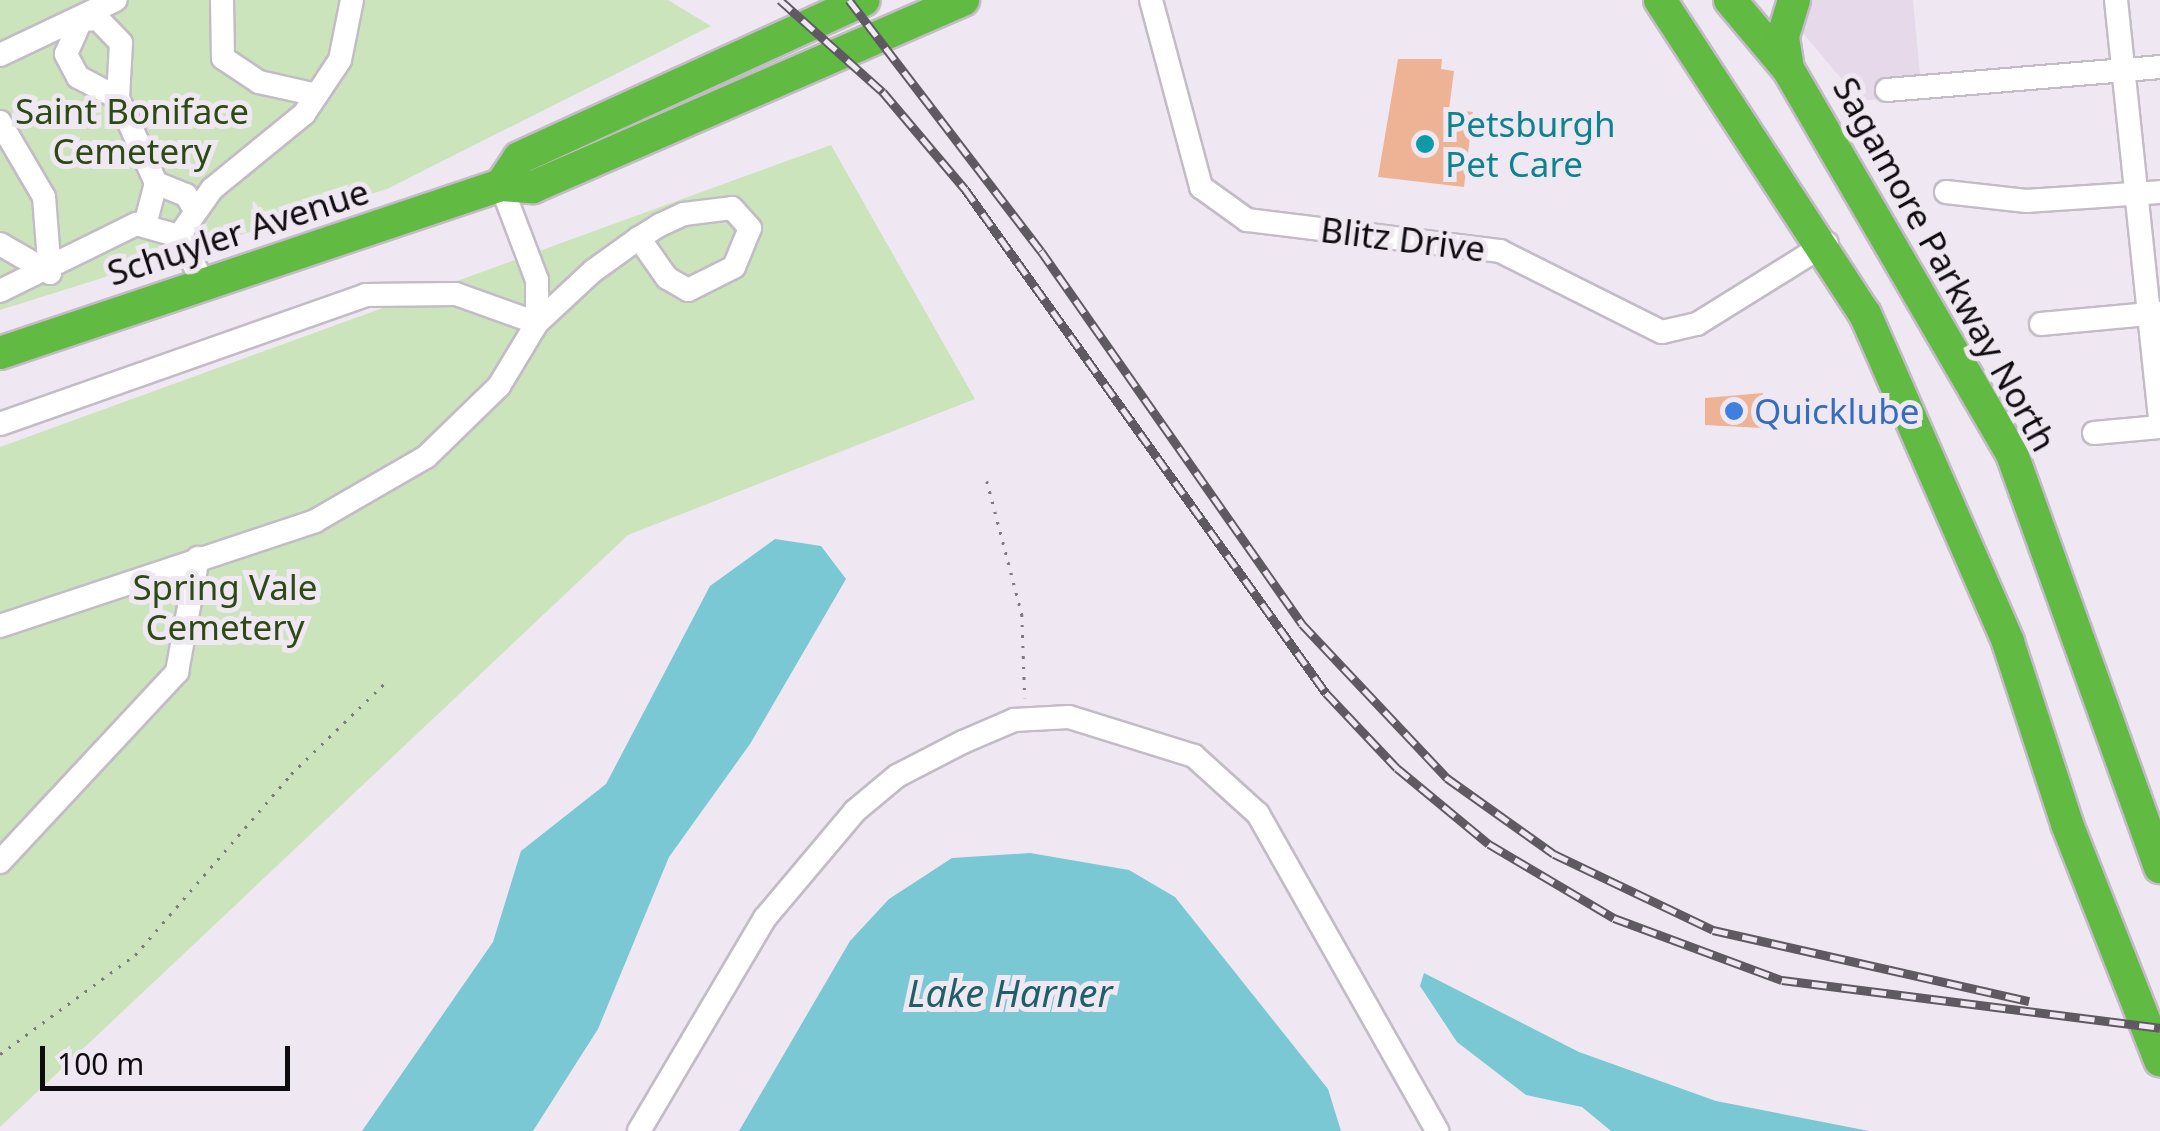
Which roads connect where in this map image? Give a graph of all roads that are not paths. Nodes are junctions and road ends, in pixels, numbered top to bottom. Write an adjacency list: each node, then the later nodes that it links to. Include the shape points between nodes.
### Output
1 (116, 0): 11 (street)
2 (222, 0): 18 (street, via 223,58 259,82)
3 (332, 0): 12 (street)
4 (864, 0): 22 (highway, Schuyler Avenue, via 519,158)
5 (962, 0): 22 (highway, Schuyler Avenue, via 533,188)
6 (1151, 0): 29 (street, Blitz Drive, via 1201,187 1247,220 1500,251 1662,332 1697,324)
7 (1660, 0): 29 (highway)
8 (1730, 0): 15 (highway, Sagamore Parkway North)
9 (1794, 0): 15 (highway, via 1783,36)
10 (2116, 0): 16 (street)
11 (75, 10): 13 (street); 19 (street, via 98,19 121,42); 19 (street, via 66,54 78,77)
12 (350, 11): 18 (street, via 340,60)
13 (0, 55)
14 (2160, 67): 16 (street)
15 (1788, 69): 44 (highway, Sagamore Parkway North, via 2012,454)
16 (2125, 70): 17 (street); 24 (street)
17 (1887, 90)
18 (317, 94): 25 (street)
19 (118, 98): 21 (street)
20 (0, 122): 31 (street, via 44,197)
21 (156, 183): 25 (street, via 186,195); 26 (street)
22 (502, 186): 32 (highway, Schuyler Avenue); 35 (street, via 537,280)
23 (1946, 192): 24 (street, via 2026,201)
24 (2148, 193): 34 (street)
25 (195, 210): 27 (street)
26 (145, 224): 27 (street); 31 (street)
27 (179, 236): 32 (street)
28 (639, 238): 28 (street, via 721,207 746,215 750,228 734,267 688,290 667,278); 35 (street)
29 (1827, 243): 45 (highway, via 2008,642 2067,824)
30 (0, 244): 31 (street)
31 (50, 272): 33 (street)
32 (205, 286): 37 (highway, Schuyler Avenue)
33 (0, 291)
34 (2153, 314): 36 (street); 39 (street)
35 (536, 324): 38 (street, via 456,294 366,295); 41 (street, via 499,386 426,458 315,522)
36 (2041, 324)
37 (0, 352)
38 (0, 424)
39 (2160, 424): 40 (street)
40 (2094, 432)
41 (198, 558): 42 (street, via 75,608); 43 (street, via 177,672)
42 (0, 626)
43 (0, 862)
44 (2160, 867)
45 (2160, 1060)
46 (639, 1131): 47 (street, via 765,918 825,842 897,776 1026,720 1069,716 1127,729 1194,756 1227,782 1296,871)
47 (1437, 1131)

